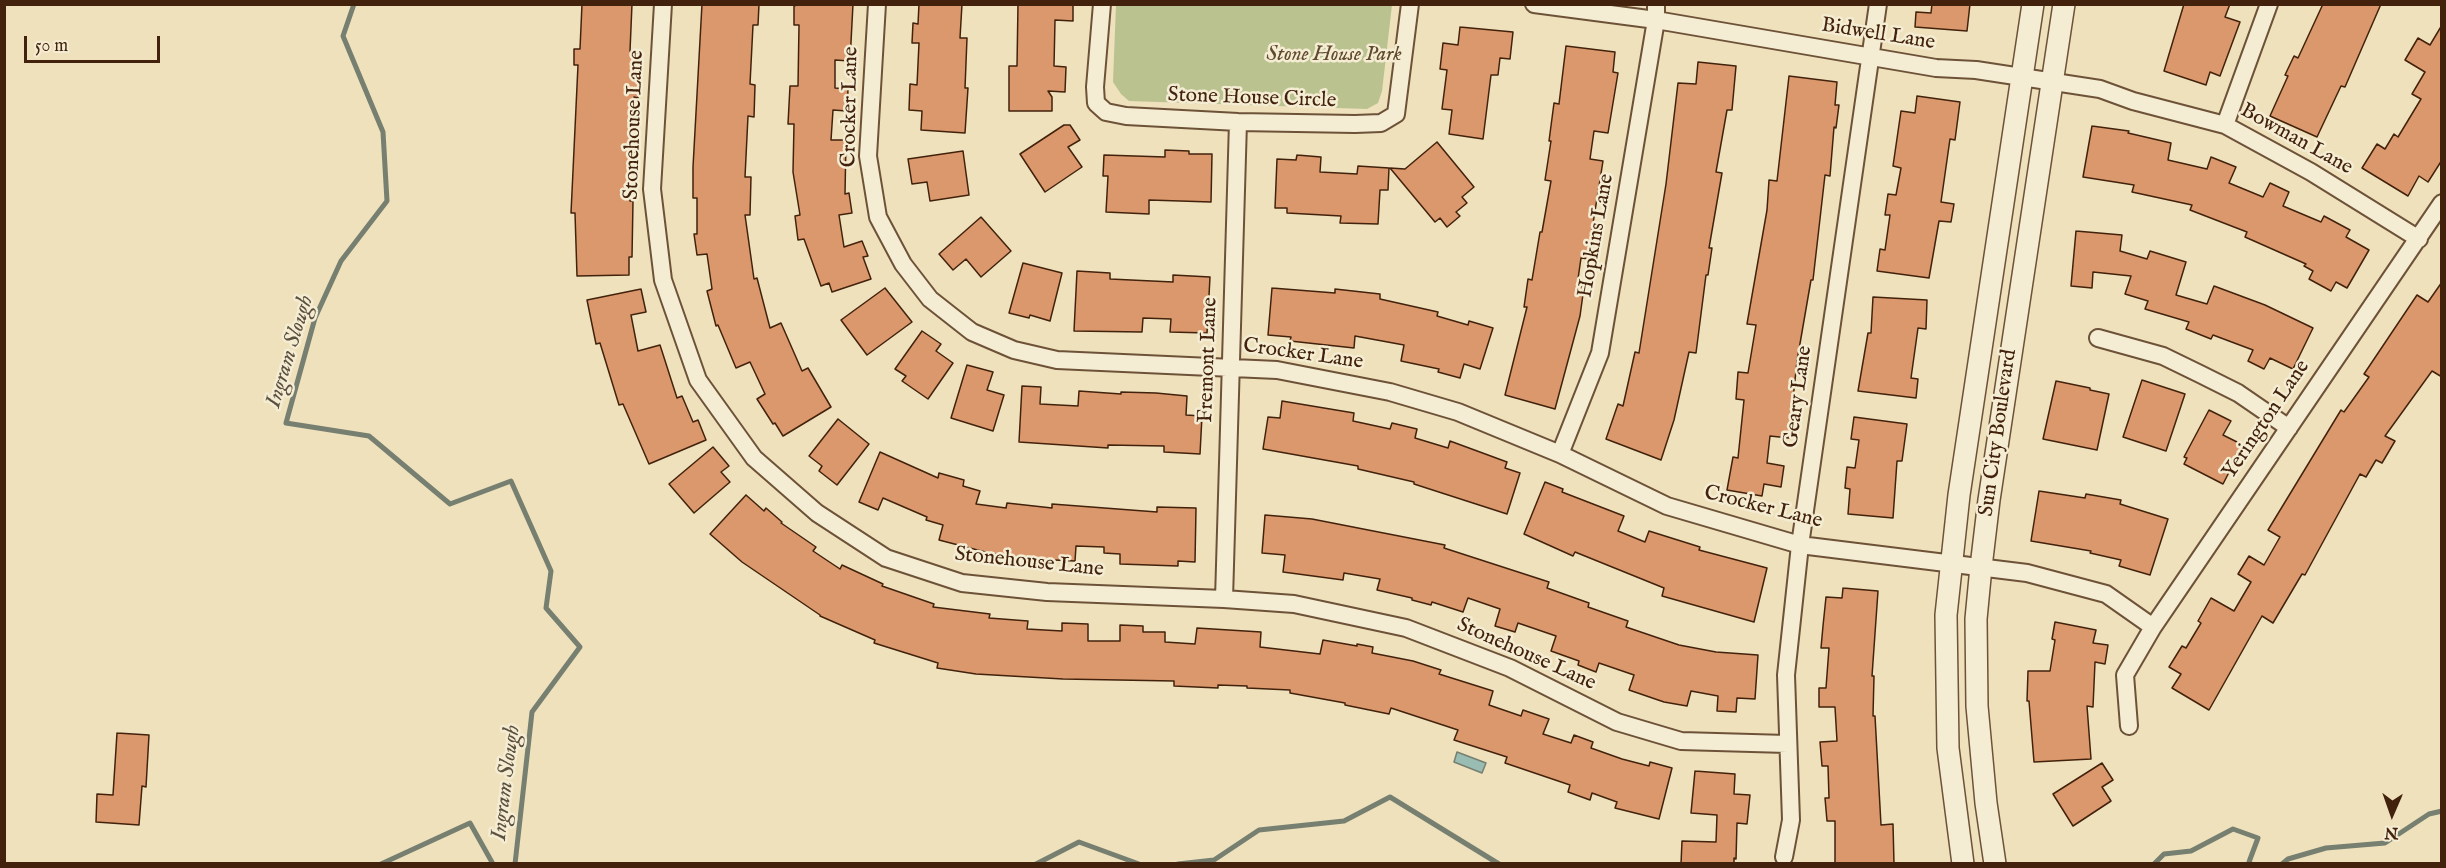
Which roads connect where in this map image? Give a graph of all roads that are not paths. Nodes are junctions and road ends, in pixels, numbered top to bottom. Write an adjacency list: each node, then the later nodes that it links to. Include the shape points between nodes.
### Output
1 (663, 4): 23 (street, Stonehouse Lane, via 652,189 663,280 698,380 754,458 817,513 886,558 962,582 1047,591)
2 (877, 4): 18 (street, Crocker Lane, via 868,156 878,217 903,264 930,299 972,332 1014,350 1057,360)
3 (1102, 4): 13 (street, Stone House Circle, via 1095,87 1096,103 1101,108 1126,116)
4 (1410, 4): 13 (street, Stone House Circle, via 1396,114 1381,123)
5 (1534, 4): 10 (street, Bidwell Lane)
6 (1878, 4): 11 (street, Geary Lane)
7 (2033, 4): 12 (street, Sun City Boulevard)
8 (2064, 4): 12 (street, Sun City Boulevard)
9 (2269, 4): 14 (street)
10 (1656, 12): 11 (street, Bidwell Lane); 20 (street, Hopkins Lane, via 1600,353)
11 (1871, 58): 12 (street, Bidwell Lane); 21 (street, Geary Lane)
12 (2037, 79): 14 (street, Bowman Lane, via 2100,89); 22 (street, Sun City Boulevard, via 1989,500); 22 (street, Sun City Boulevard, via 1959,495)
13 (1238, 122): 18 (street, Fremont Lane)
14 (2225, 125): 16 (street, Bowman Lane, via 2311,172)
15 (2442, 203): 16 (street, Yerington Lane)
16 (2418, 239): 19 (street, Yerington Lane)
17 (2098, 338): 19 (street, via 2163,356 2238,393)
18 (1232, 367): 20 (street, Crocker Lane, via 1277,370 1390,392 1458,412); 23 (street, Fremont Lane)
19 (2289, 428): 24 (street, Yerington Lane)
20 (1560, 454): 21 (street, Crocker Lane, via 1667,506)
21 (1800, 544): 22 (street, Crocker Lane); 26 (street, Geary Lane, via 1786,675)
22 (1966, 565): 24 (street, Crocker Lane, via 2027,573 2106,594); 28 (street, Sun City Boulevard, via 1946,615 1946,708); 29 (street, Sun City Boulevard, via 1977,620 1977,706)
23 (1224, 599): 26 (street, Stonehouse Lane, via 1294,604 1406,628 1510,668 1617,722 1682,741)
24 (2153, 627): 25 (street, Yerington Lane, via 2125,675)
25 (2129, 726)
26 (1787, 744): 27 (street, Geary Lane, via 1791,820)
27 (1784, 857)
28 (1963, 864)
29 (1995, 864)

